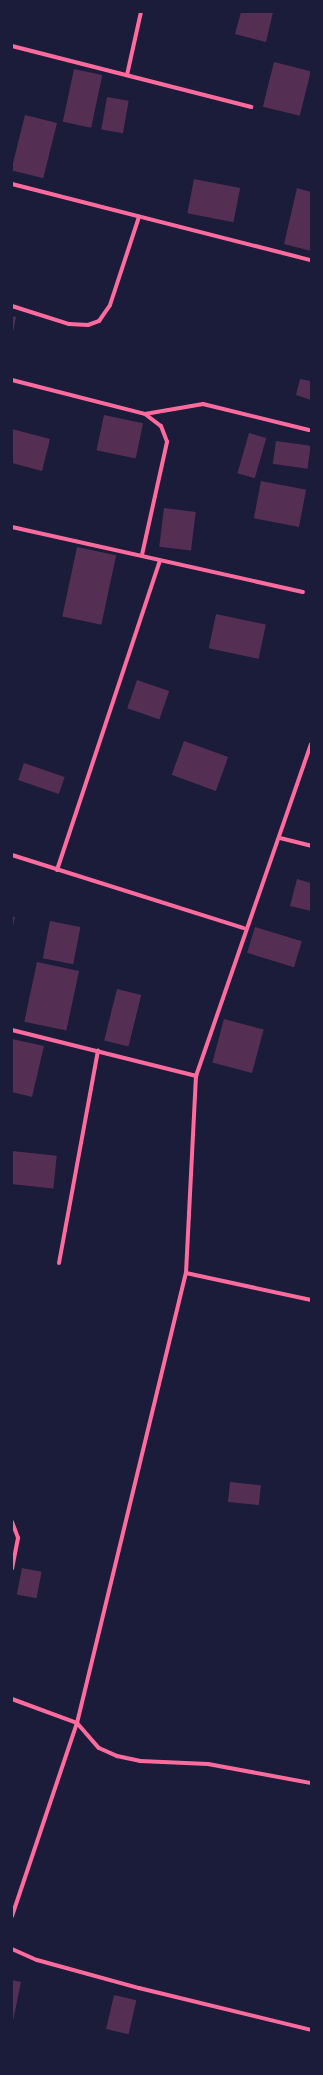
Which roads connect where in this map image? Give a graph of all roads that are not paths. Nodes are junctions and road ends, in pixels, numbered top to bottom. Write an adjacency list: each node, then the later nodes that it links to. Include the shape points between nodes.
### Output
1 (141, 12): 3 (street)
2 (12, 46): 3 (street)
3 (127, 75): 4 (street)
4 (250, 107)
5 (12, 184): 6 (street)
6 (139, 217): 7 (street); 8 (street, via 110,305 99,321 88,325 69,324)
7 (311, 260)
8 (12, 306)
9 (12, 380): 10 (street)
10 (145, 414): 11 (street, via 203,404); 13 (street, via 161,426 167,442)
11 (309, 430)
12 (12, 527): 13 (street)
13 (142, 556): 14 (street)
14 (160, 561): 15 (street); 20 (street)
15 (303, 592)
16 (311, 744): 17 (street)
17 (280, 838): 18 (street); 21 (street)
18 (311, 846)
19 (12, 855): 20 (street)
20 (57, 870): 21 (street)
21 (244, 928): 24 (street)
22 (12, 1030): 23 (street)
23 (98, 1051): 24 (street); 25 (street)
24 (196, 1076): 26 (street)
25 (59, 1263)
26 (186, 1273): 27 (street); 31 (street)
27 (311, 1300)
28 (12, 1522): 29 (street, via 18,1538)
29 (12, 1568)
30 (12, 1699): 31 (street)
31 (77, 1723): 32 (street, via 99,1748 117,1756 140,1761 208,1764); 33 (street)
32 (311, 1783)
33 (12, 1916)
34 (12, 1949): 35 (street, via 37,1960 139,1988)
35 (311, 2030)

